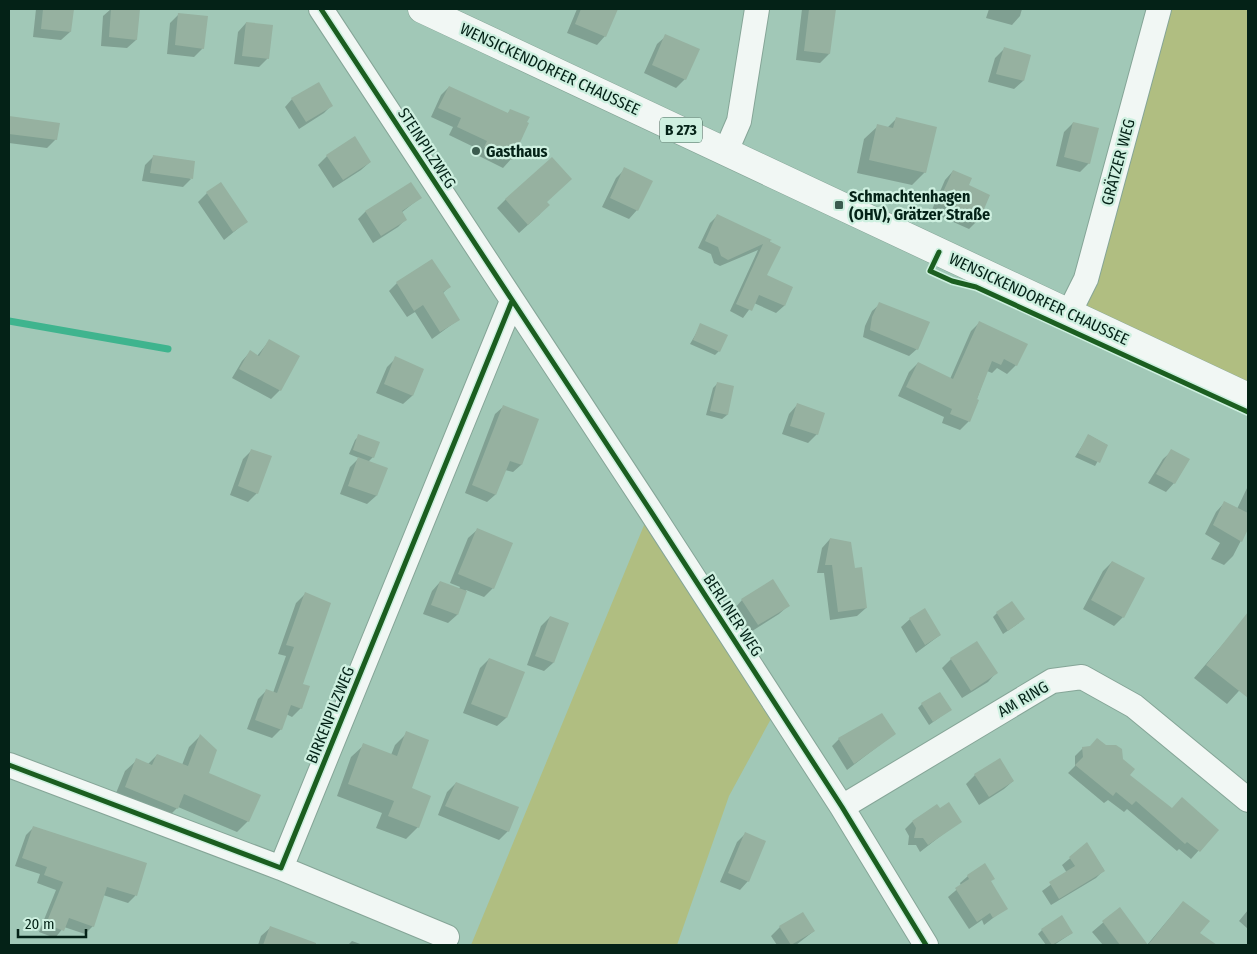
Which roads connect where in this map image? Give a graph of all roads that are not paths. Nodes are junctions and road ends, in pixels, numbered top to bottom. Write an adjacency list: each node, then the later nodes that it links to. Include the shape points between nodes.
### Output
1 (320, 9): 6 (street, STEINPILZWEG)
2 (422, 9): 5 (main road, WENSICKENDORFER CHAUSSEE / B 273)
3 (757, 9): 5 (street, via 740,121)
4 (1159, 9): 7 (street, GRÄTZER WEG, via 1086,279)
5 (726, 151): 7 (main road, WENSICKENDORFER CHAUSSEE / B 273)
6 (512, 302): 11 (street, BERLINER WEG); 12 (street, BIRKENPILZWEG)
7 (1069, 313): 8 (main road, WENSICKENDORFER CHAUSSEE / B 273)
8 (1248, 397)
9 (9, 765): 12 (street)
10 (1248, 800): 11 (street, AM RING, via 1134,706 1082,677 1052,681)
11 (842, 807): 14 (street, BERLINER WEG)
12 (281, 868): 13 (street)
13 (447, 937)
14 (926, 945)

